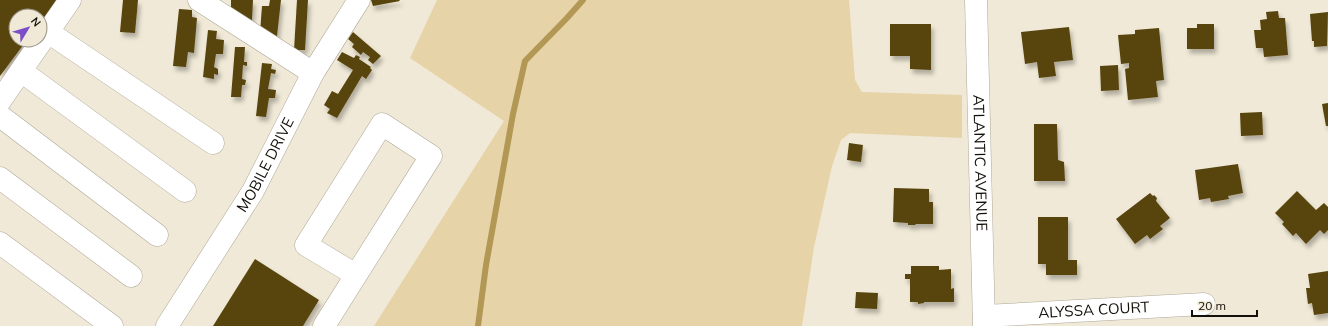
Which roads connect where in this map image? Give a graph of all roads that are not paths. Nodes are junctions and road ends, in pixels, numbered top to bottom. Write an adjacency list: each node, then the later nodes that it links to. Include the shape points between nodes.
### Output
1 (70, 0): 5 (street)
2 (199, 0): 8 (street)
3 (358, 0): 8 (street, MOBILE DRIVE)
4 (976, 0): 19 (street, ATLANTIC AVENUE)
5 (48, 32): 11 (street)
6 (37, 48): 7 (street)
7 (21, 71): 9 (street); 13 (street)
8 (313, 73): 21 (street, MOBILE DRIVE, via 253,190)
9 (0, 101)
10 (0, 116): 14 (street)
11 (213, 143)
12 (0, 178): 17 (street)
13 (185, 191)
14 (157, 235)
15 (0, 243): 20 (street)
16 (356, 275): 16 (street, via 431,156 382,124 306,245); 22 (street)
17 (131, 276)
18 (1204, 304): 19 (street, ALYSSA COURT)
19 (984, 321)
20 (112, 326)
21 (167, 326)
22 (324, 326)

